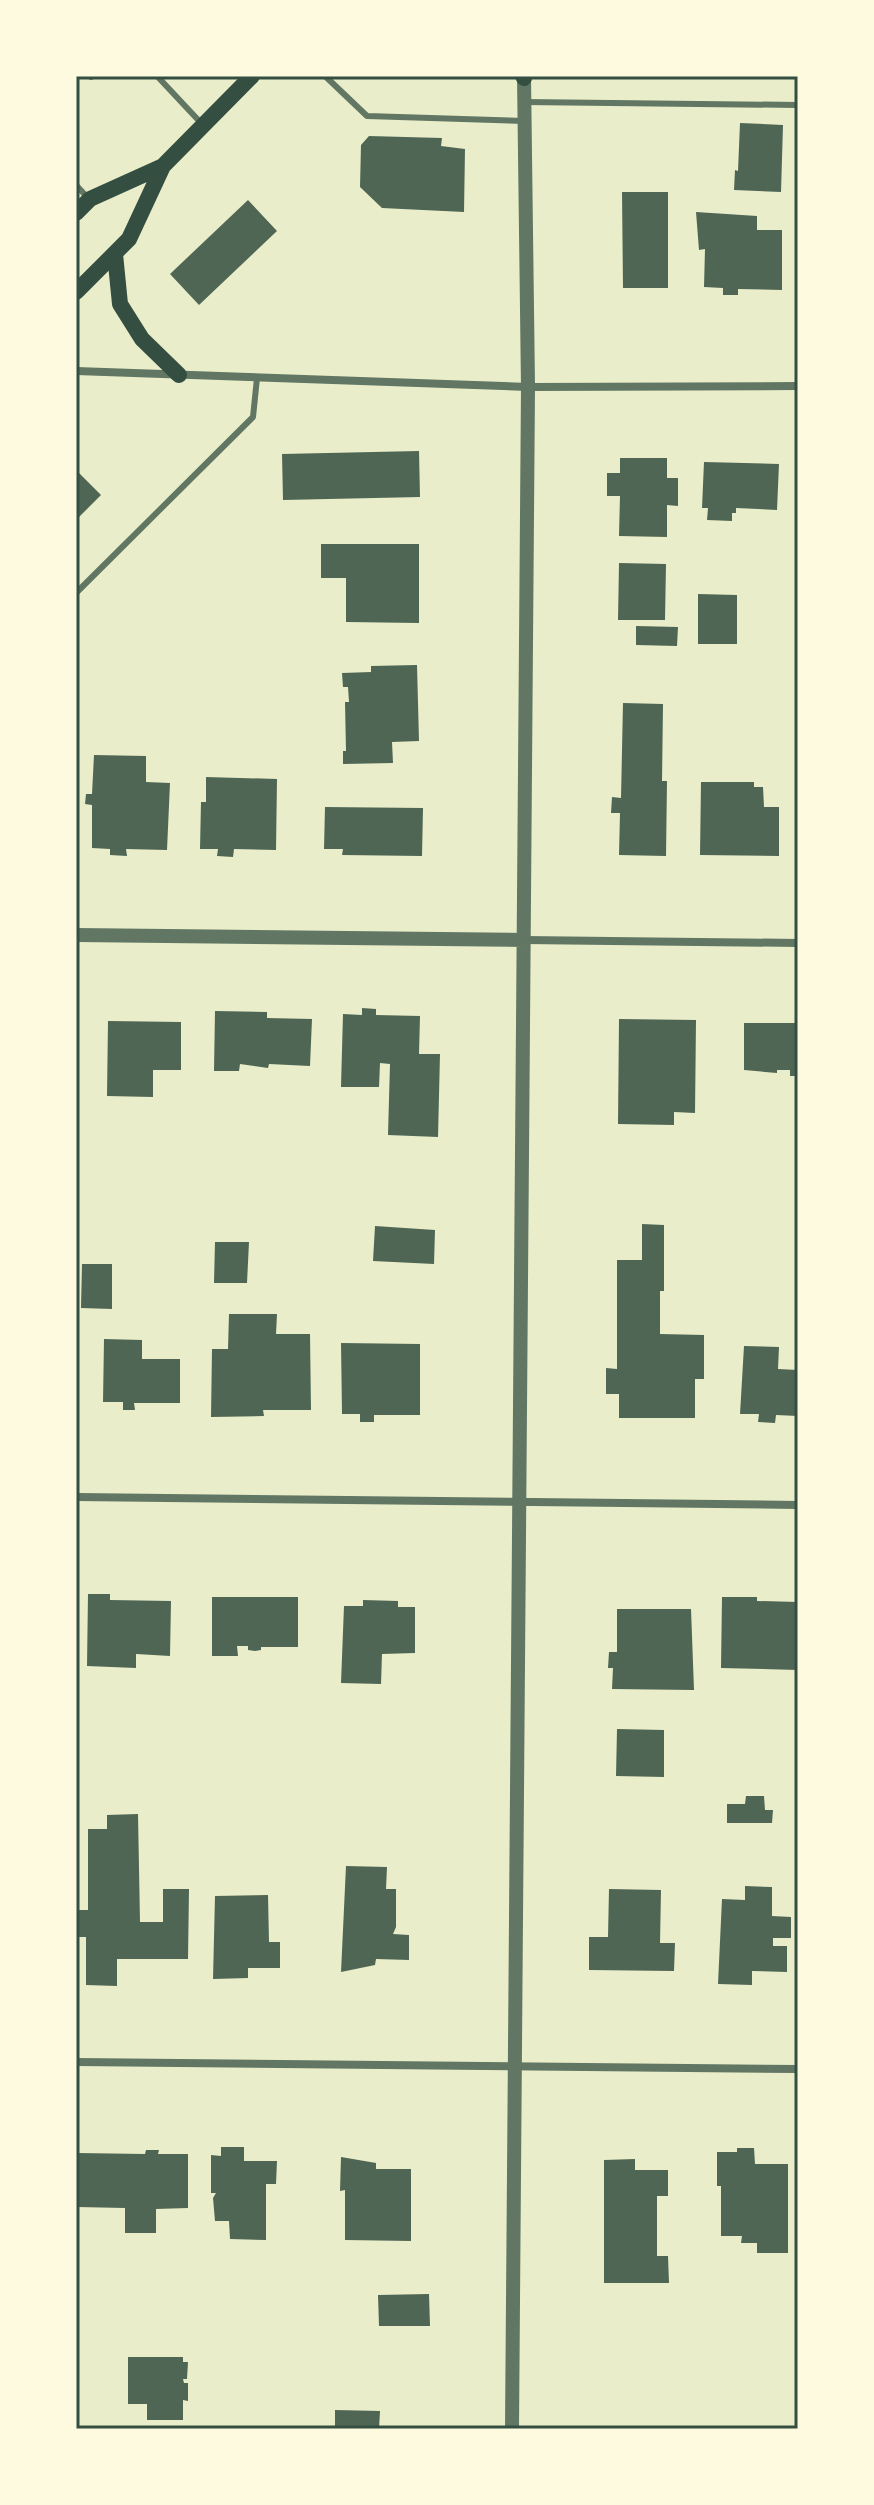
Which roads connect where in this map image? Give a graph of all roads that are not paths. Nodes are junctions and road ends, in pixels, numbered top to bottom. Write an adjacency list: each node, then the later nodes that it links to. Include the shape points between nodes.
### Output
1 (157, 76): 8 (lane)
2 (252, 76): 8 (main road)
3 (325, 76): 7 (lane, via 367,116)
4 (524, 77): 5 (street)
5 (524, 102): 6 (lane); 7 (street)
6 (798, 105)
7 (525, 121): 19 (street)
8 (204, 125): 9 (main road)
9 (163, 166): 11 (main road); 13 (main road, via 129,239)
10 (76, 185): 11 (lane)
11 (90, 199): 12 (main road)
12 (76, 213)
13 (115, 254): 14 (main road); 16 (main road, via 120,304 142,339)
14 (76, 292)
15 (76, 371): 16 (street)
16 (179, 375): 17 (street)
17 (257, 378): 19 (street); 20 (lane, via 253,417)
18 (798, 386): 19 (street)
19 (528, 387): 22 (street)
20 (76, 593)
21 (76, 935): 22 (street)
22 (524, 940): 23 (street); 25 (street)
23 (798, 943)
24 (76, 1497): 25 (street)
25 (518, 1500): 26 (street); 28 (street)
26 (798, 1505)
27 (76, 2062): 28 (street)
28 (513, 2066): 29 (street); 30 (street)
29 (798, 2069)
30 (512, 2429)

